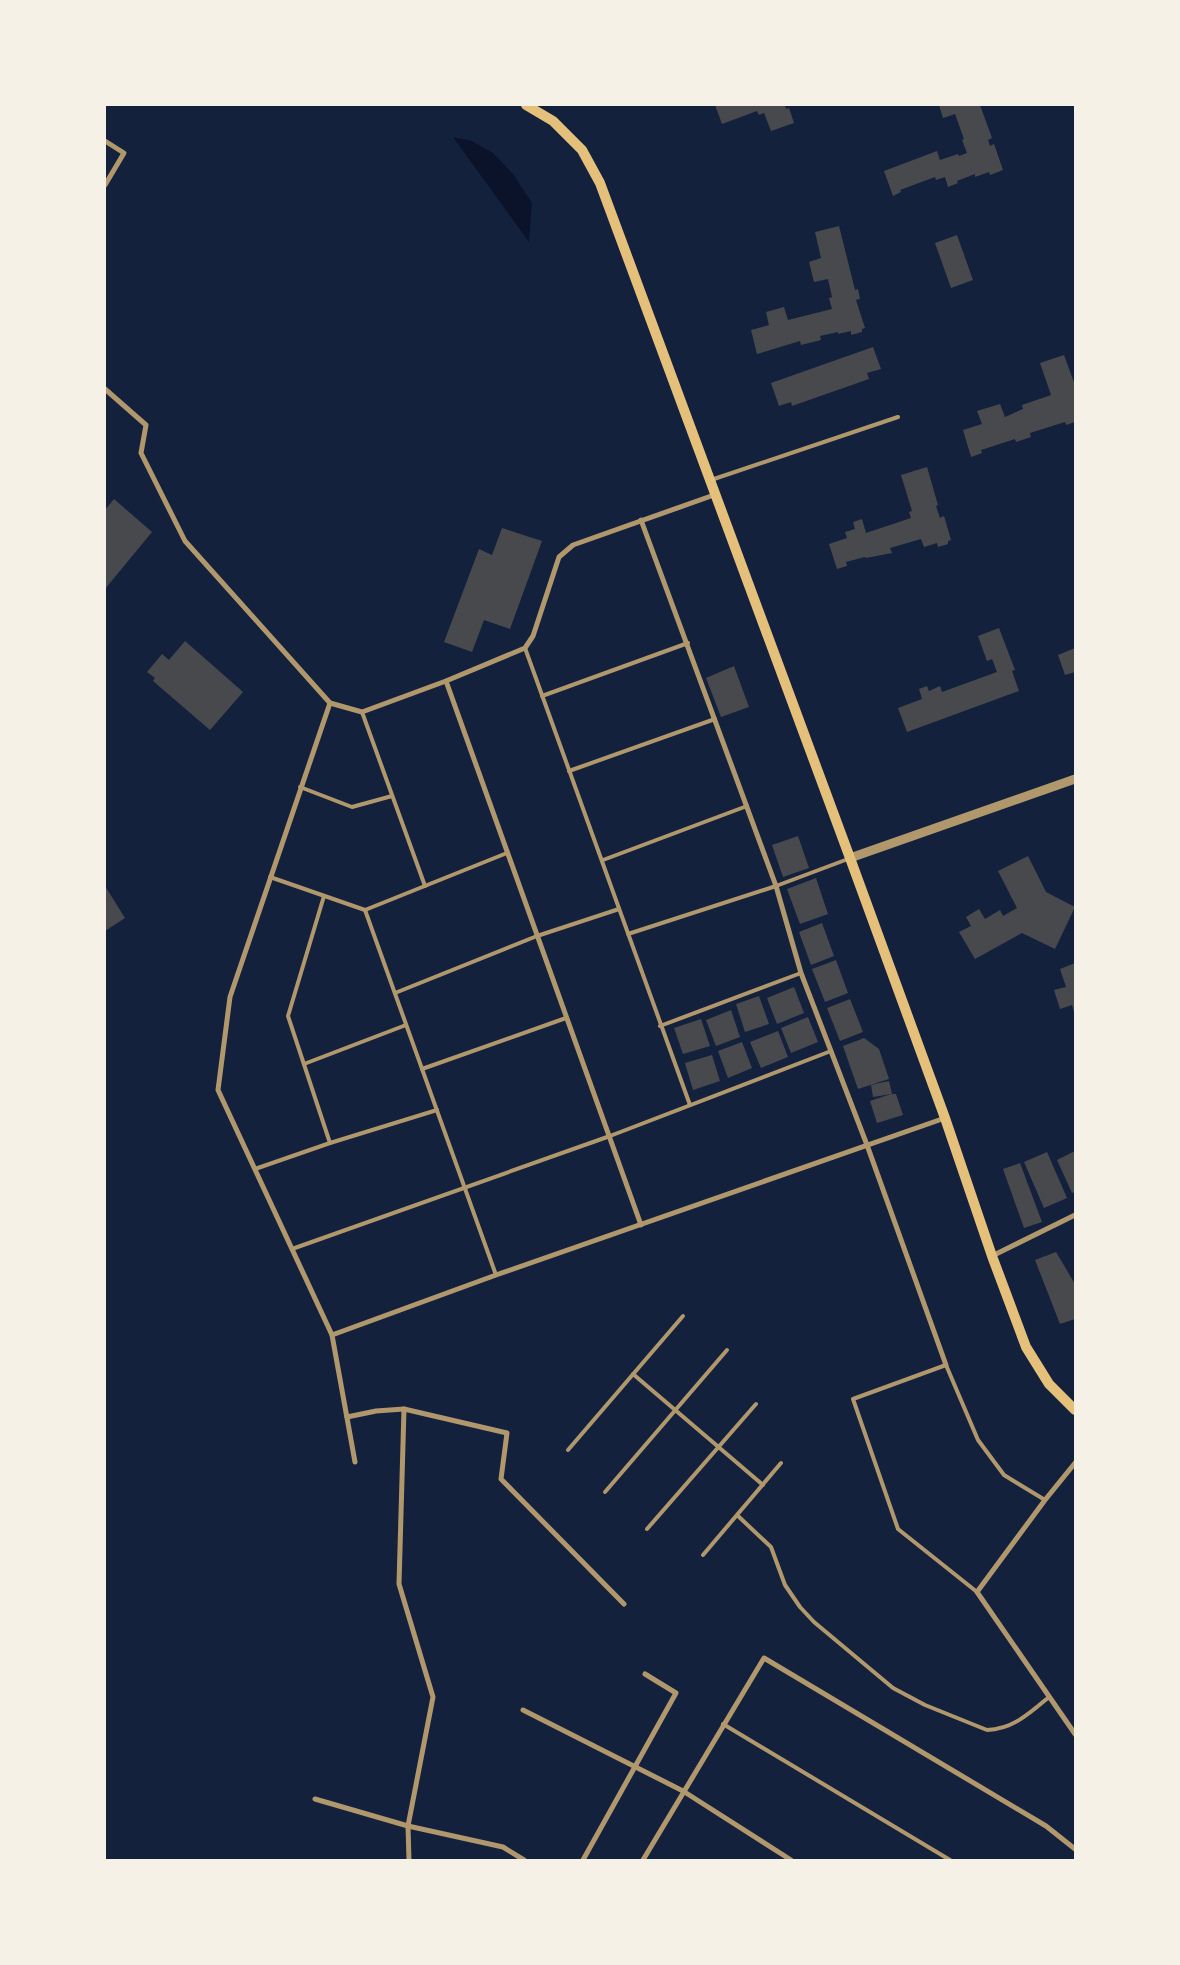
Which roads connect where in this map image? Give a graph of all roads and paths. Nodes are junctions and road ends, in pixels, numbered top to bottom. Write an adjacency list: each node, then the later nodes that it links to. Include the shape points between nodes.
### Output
1 (526, 105): 6 (main road, via 553,121 582,150 600,183)
2 (105, 142): 3 (street, via 124,153)
3 (105, 185)
4 (105, 389): 13 (street, via 146,425 141,453 185,541)
5 (898, 418): 6 (lane)
6 (709, 481): 7 (main road)
7 (714, 495): 8 (street); 22 (main road)
8 (641, 520): 9 (street); 10 (street, via 573,545 559,557 533,636)
9 (688, 643): 12 (lane); 15 (street)
10 (524, 648): 11 (street); 12 (lane)
11 (446, 681): 14 (street); 21 (street)
12 (542, 696): 16 (lane)
13 (330, 703): 14 (street); 18 (street)
14 (362, 712): 19 (lane)
15 (715, 719): 16 (lane); 20 (street)
16 (570, 771): 23 (lane)
17 (1075, 779): 22 (street)
18 (300, 787): 19 (lane, via 352,807); 24 (street)
19 (392, 796): 25 (lane)
20 (747, 806): 23 (lane); 26 (street)
21 (507, 853): 25 (lane); 31 (street)
22 (850, 858): 26 (lane); 42 (main road)
23 (602, 860): 28 (lane)
24 (270, 876): 27 (lane); 46 (street, via 230,997 218,1090)
25 (425, 886): 29 (lane)
26 (776, 886): 30 (lane); 32 (street)
27 (324, 896): 29 (lane); 38 (lane, via 288,1016)
28 (619, 909): 30 (lane); 31 (lane)
29 (365, 910): 33 (lane)
30 (628, 934): 36 (lane)
31 (537, 936): 33 (lane); 34 (street)
32 (801, 973): 36 (lane); 37 (street)
33 (395, 993): 35 (lane)
34 (566, 1018): 39 (lane); 43 (street)
35 (406, 1025): 38 (lane); 39 (lane)
36 (660, 1026): 40 (lane)
37 (831, 1051): 40 (lane); 45 (street)
38 (304, 1064): 44 (lane)
39 (422, 1069): 41 (lane)
40 (690, 1105): 43 (lane)
41 (437, 1110): 44 (lane); 47 (lane)
42 (944, 1118): 45 (street); 51 (main road)
43 (610, 1136): 47 (lane); 49 (street)
44 (330, 1142): 46 (lane)
45 (868, 1145): 49 (street); 56 (street)
46 (255, 1169): 50 (street)
47 (464, 1187): 50 (lane); 52 (lane)
48 (1075, 1215): 51 (street)
49 (641, 1225): 52 (street)
50 (292, 1249): 54 (street)
51 (992, 1256): 61 (main road, via 1026,1347 1049,1384)
52 (496, 1275): 54 (street)
53 (683, 1316): 57 (lane)
54 (332, 1335): 62 (street)
55 (727, 1350): 60 (lane)
56 (946, 1365): 70 (lane, via 978,1440 1004,1475); 74 (lane, via 853,1399 898,1529)
57 (633, 1374): 60 (lane); 64 (lane)
58 (756, 1404): 63 (lane)
59 (404, 1410): 62 (street); 75 (street, via 506,1433 501,1479); 84 (street, via 399,1584 433,1697)
60 (675, 1410): 63 (lane); 69 (lane)
61 (1075, 1410)
62 (346, 1417): 65 (street)
63 (719, 1447): 68 (lane); 72 (lane)
64 (568, 1450)
65 (355, 1462)
66 (1075, 1463): 70 (street)
67 (781, 1464): 68 (lane)
68 (763, 1485): 71 (lane)
69 (604, 1492)
70 (1045, 1500): 74 (street)
71 (738, 1516): 73 (lane); 77 (lane, via 771,1547 785,1585 800,1607 887,1684 902,1693 987,1730 1014,1724)
72 (646, 1529)
73 (703, 1555)
74 (977, 1592): 77 (street)
75 (624, 1604)
76 (645, 1674): 81 (street, via 676,1693)
77 (1049, 1697): 80 (street)
78 (523, 1710): 81 (street)
79 (723, 1724): 82 (street); 85 (street, via 764,1658 1046,1826); 91 (lane)
80 (1075, 1734)
81 (635, 1766): 82 (street); 88 (street)
82 (684, 1791): 89 (street); 90 (street)
83 (315, 1799): 84 (street)
84 (408, 1826): 86 (street); 87 (street, via 503,1847)
85 (1075, 1849)
86 (409, 1860)
87 (524, 1860)
88 (583, 1860)
89 (643, 1860)
90 (791, 1860)
91 (950, 1860)

